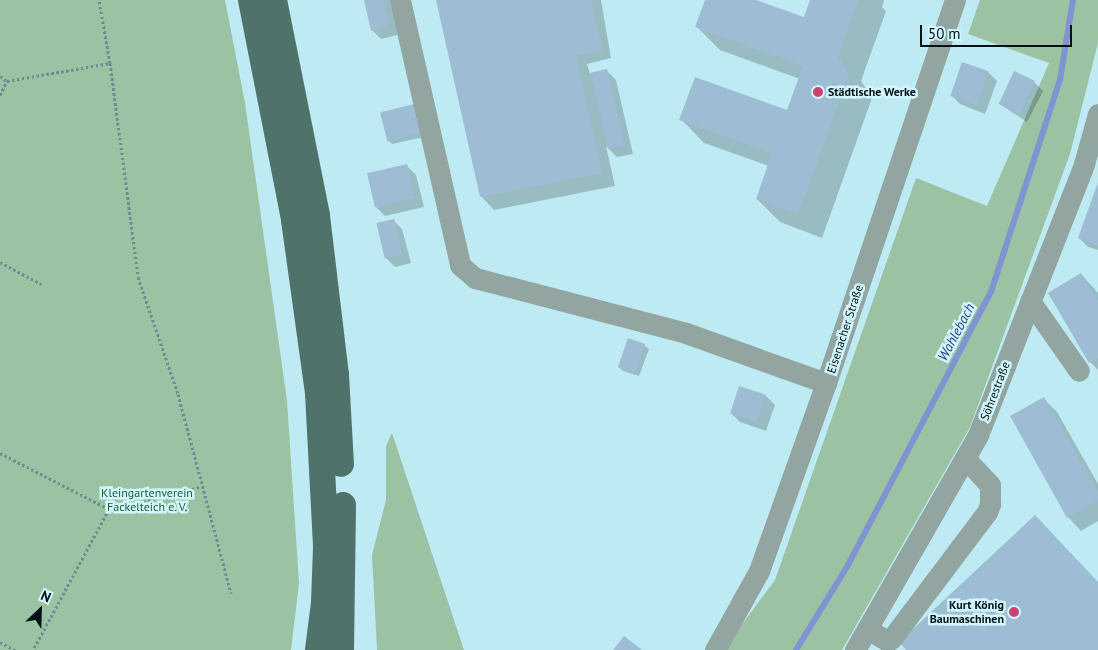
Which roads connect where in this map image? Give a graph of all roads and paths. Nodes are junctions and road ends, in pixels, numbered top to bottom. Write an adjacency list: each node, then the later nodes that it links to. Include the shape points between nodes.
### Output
1 (99, 0): 6 (path)
2 (251, 0): 27 (main road, via 294,220 318,392 326,548)
3 (274, 0): 23 (main road, via 316,216 336,376 344,551)
4 (400, 0): 15 (street, via 460,265 475,278 686,333)
5 (954, 0): 15 (street, Eisenacher Straße)
6 (110, 64): 8 (path); 18 (path, via 138,277 178,394)
7 (0, 76): 8 (path)
8 (7, 80): 9 (path)
9 (0, 95)
10 (1098, 114): 13 (street, Söhrestraße, via 1084,164)
11 (0, 262): 12 (path)
12 (41, 284)
13 (1030, 302): 14 (street); 17 (street, Söhrestraße, via 978,435)
14 (1079, 371)
15 (826, 383): 28 (street, Eisenacher Straße, via 759,571)
16 (0, 453): 19 (path)
17 (965, 458): 21 (street, Söhrestraße); 24 (street, via 990,485 990,504 958,554)
18 (200, 487): 19 (path); 20 (path)
19 (109, 510): 26 (path)
20 (231, 594)
21 (867, 629): 24 (street); 29 (street, Söhrestraße)
22 (0, 642): 25 (path)
23 (344, 644)
24 (889, 646)
25 (15, 650)
26 (33, 650)
27 (318, 650)
28 (715, 650)
29 (855, 650)

